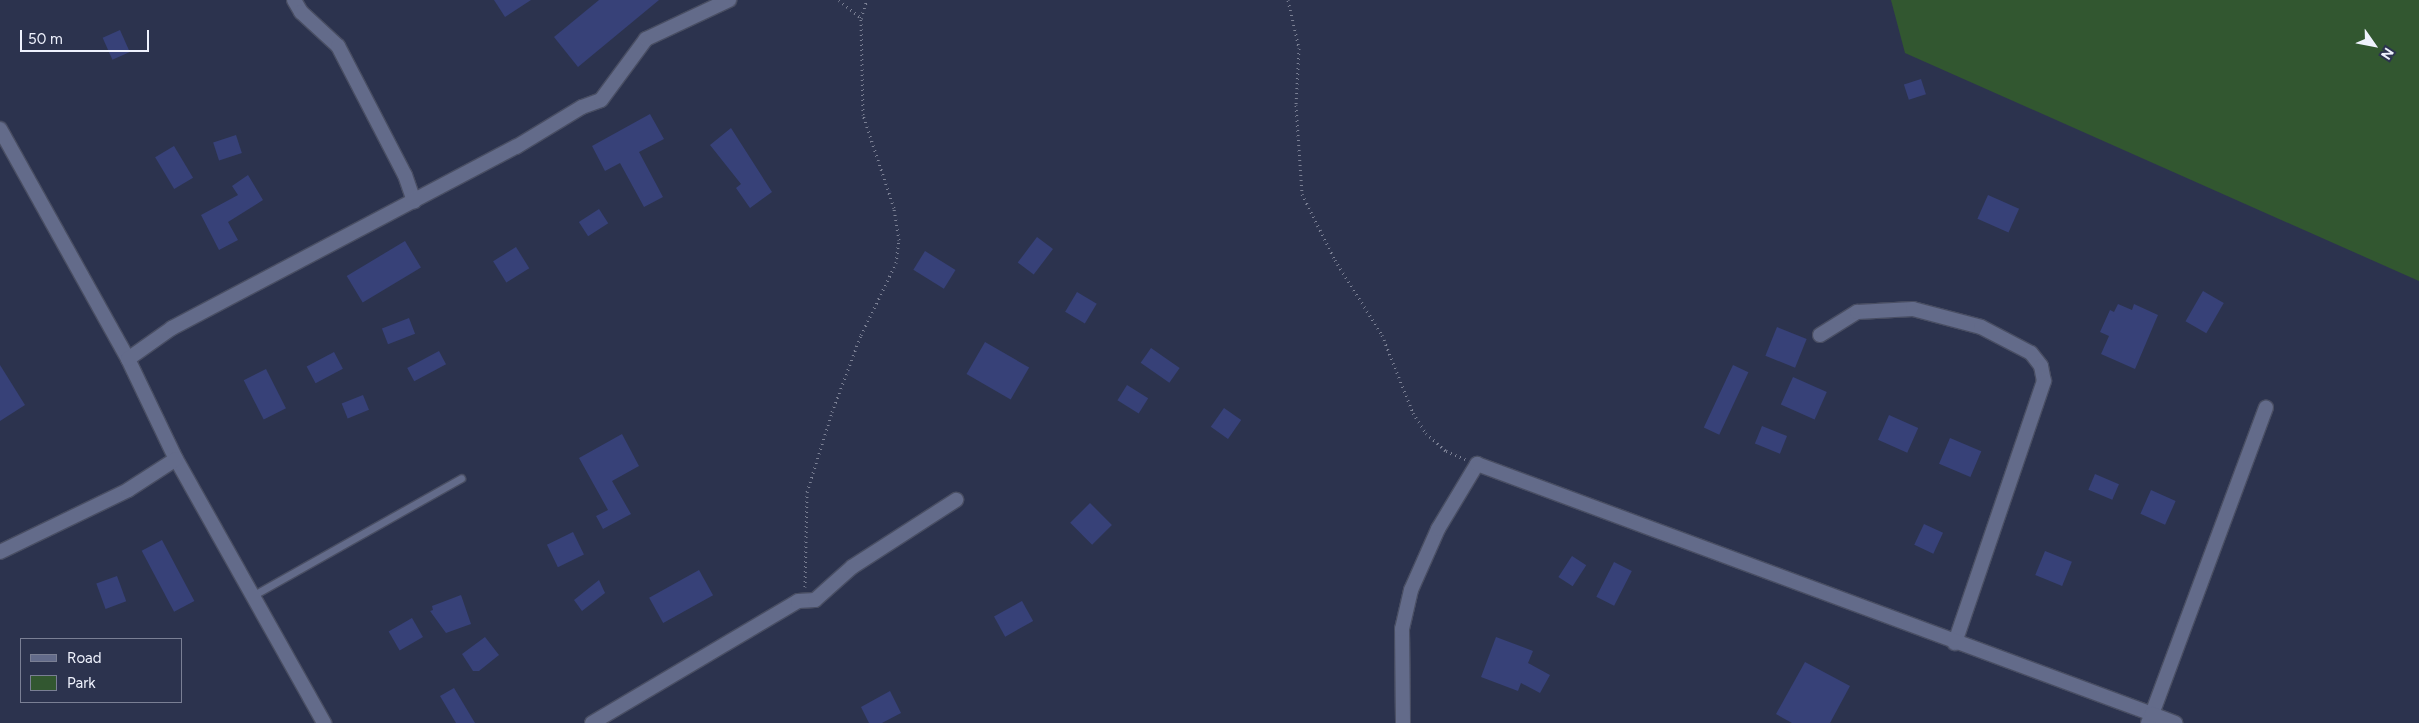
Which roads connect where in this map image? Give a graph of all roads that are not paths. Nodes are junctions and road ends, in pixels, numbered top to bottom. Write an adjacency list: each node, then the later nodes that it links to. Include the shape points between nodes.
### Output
1 (294, 0): 4 (street, via 301,12 338,46 405,175)
2 (729, 0): 4 (street, via 646,39 602,100 582,107)
3 (0, 129): 6 (street)
4 (414, 201): 6 (street, via 172,328)
5 (1820, 335): 13 (street, via 1857,312 1914,309 1980,327 2031,353 2041,366 2044,381)
6 (128, 359): 8 (street)
7 (2266, 408): 14 (street)
8 (176, 459): 11 (street, via 128,490); 12 (street)
9 (461, 478): 12 (lane)
10 (956, 500): 16 (street, via 852,568 815,600 798,601)
11 (0, 552)
12 (252, 596): 15 (street)
13 (1955, 643): 14 (street); 17 (street, via 1477,464 1438,529 1411,590 1402,629)
14 (2150, 718): 18 (street)
15 (324, 723)
16 (592, 723)
17 (1403, 723)
18 (2175, 723)

